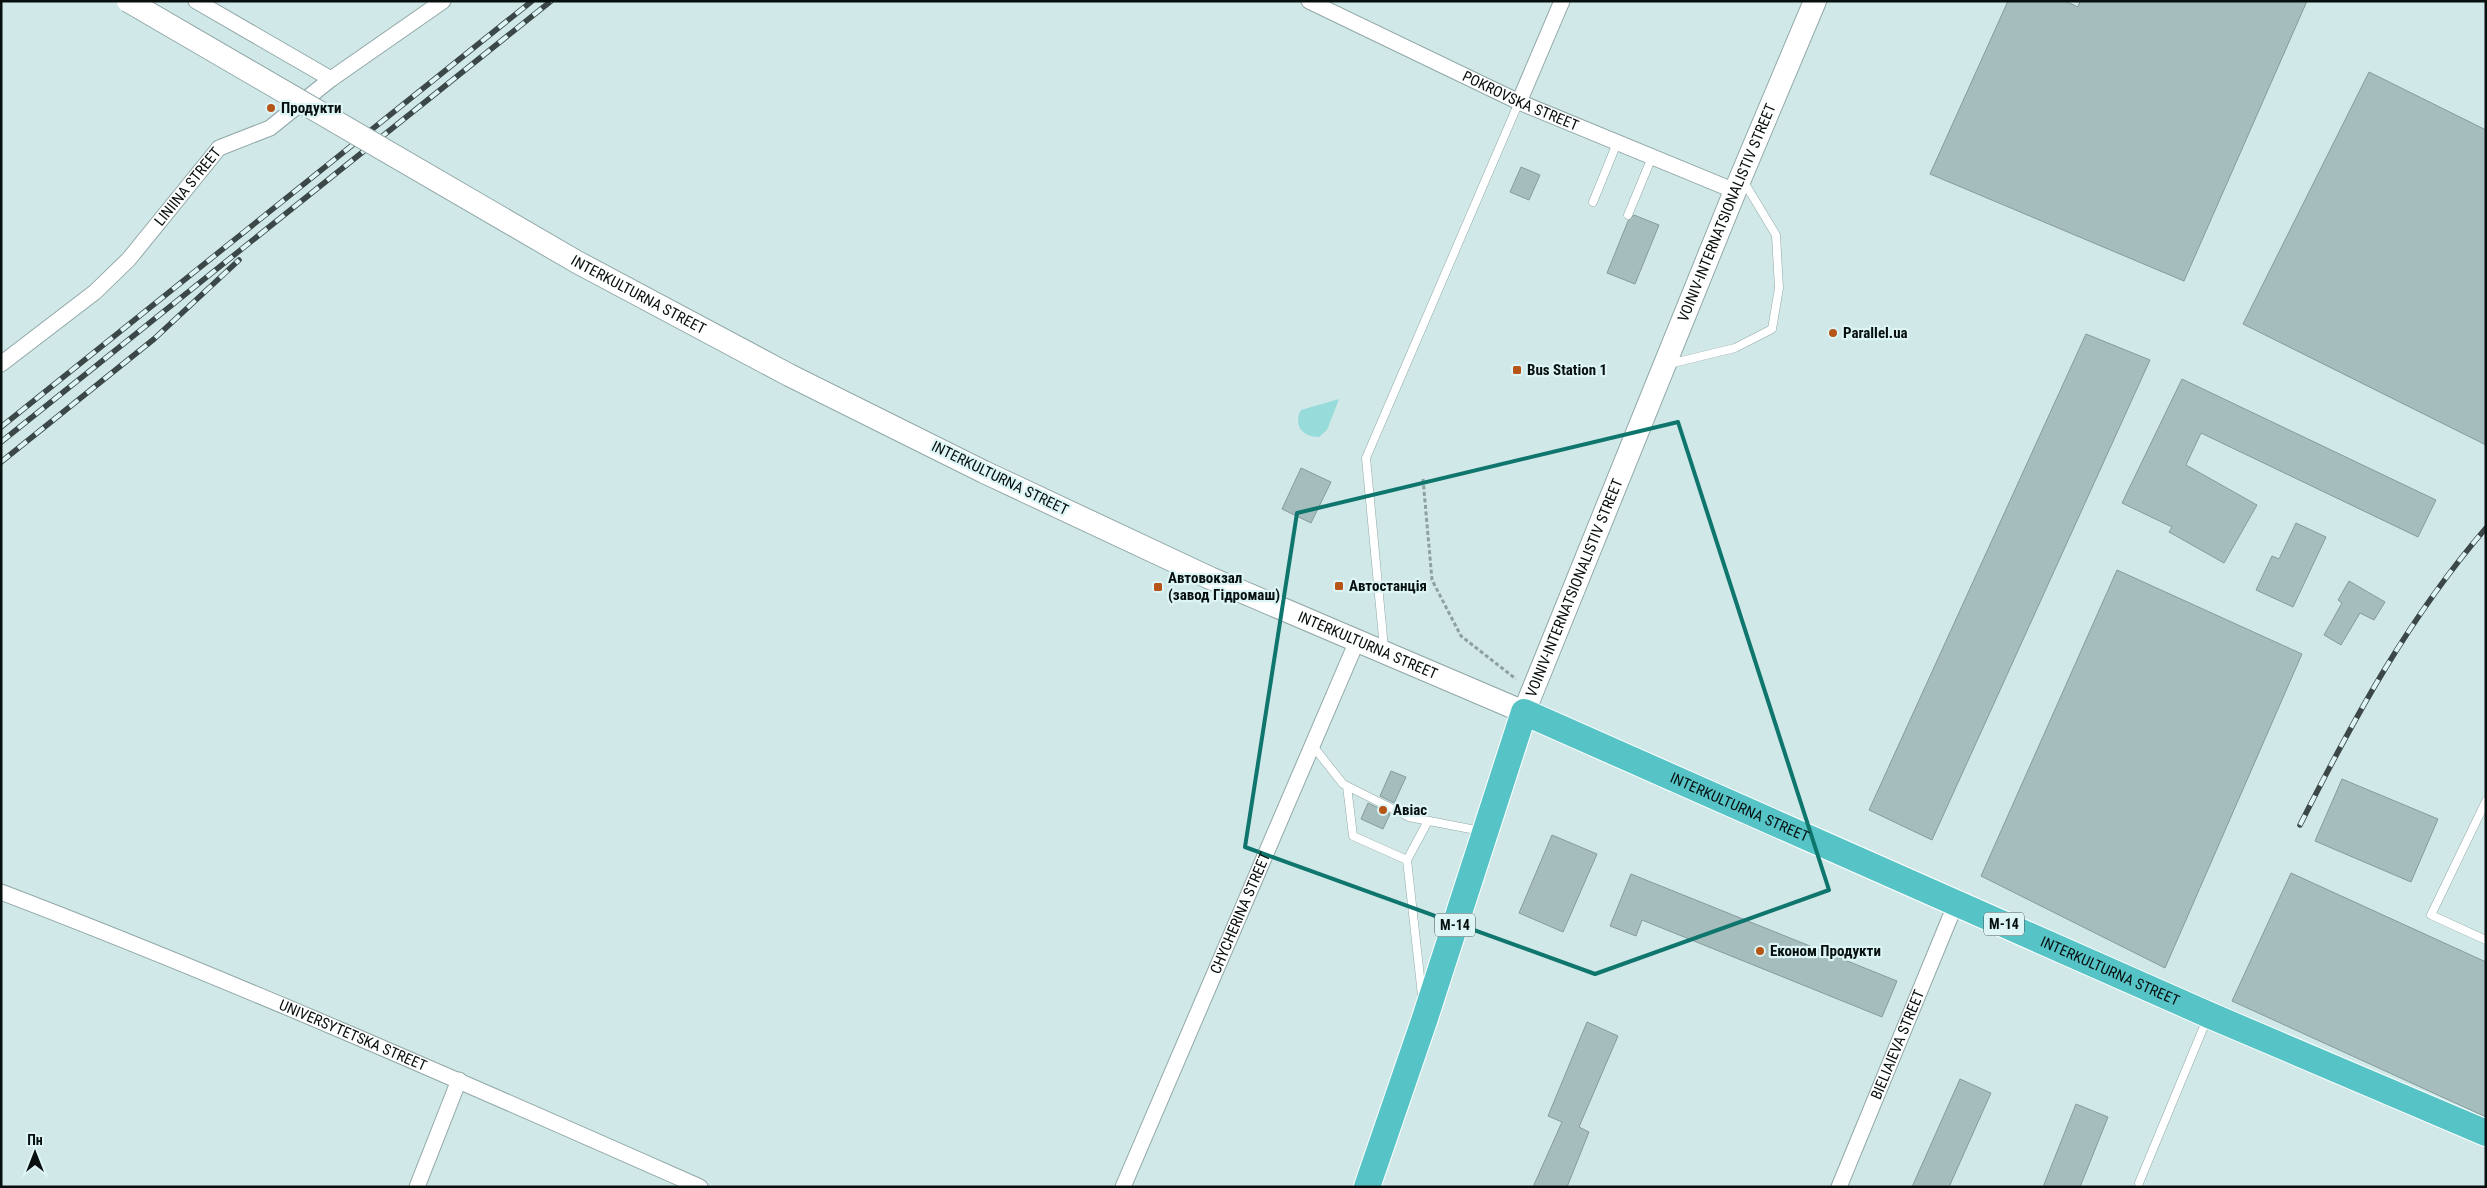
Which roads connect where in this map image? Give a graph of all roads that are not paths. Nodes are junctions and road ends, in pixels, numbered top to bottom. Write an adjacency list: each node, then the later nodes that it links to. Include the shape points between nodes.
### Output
1 (128, 1): 16 (main road, INTERKULTURNA STREET, bridge, via 577,262 789,375 984,472 1210,578)
2 (196, 1): 7 (street)
3 (443, 1): 7 (street, LINIINA STREET)
4 (1309, 1): 8 (street, POKROVSKA STREET)
5 (1562, 1): 8 (street)
6 (1815, 1): 11 (main road, VOINIV-INTERNATSIONALISTIV STREET)
7 (331, 79): 14 (street, LINIINA STREET, via 270,128 219,148 129,259 95,292)
8 (1519, 102): 9 (street, POKROVSKA STREET); 17 (lane, via 1366,458)
9 (1618, 143): 10 (street, POKROVSKA STREET); 12 (lane)
10 (1652, 157): 11 (street, POKROVSKA STREET); 13 (lane)
11 (1738, 184): 15 (main road, VOINIV-INTERNATSIONALISTIV STREET); 15 (lane, via 1776,236 1779,288 1772,329 1735,348)
12 (1594, 202)
13 (1628, 216)
14 (1, 364)
15 (1665, 365): 18 (main road, VOINIV-INTERNATSIONALISTIV STREET)
16 (1357, 641): 17 (main road, INTERKULTURNA STREET); 19 (street, CHYCHERINA STREET)
17 (1384, 653): 18 (main road, INTERKULTURNA STREET)
18 (1528, 702): 23 (highway, VOINIV-INTERNATSIONALISTIV STREET / М-14); 26 (highway, INTERKULTURNA STREET / М-14)
19 (1313, 746): 20 (lane); 35 (street, CHYCHERINA STREET)
20 (1347, 786): 22 (lane, via 1409,817); 24 (lane, via 1353,836)
21 (2486, 801): 27 (lane, via 2431,915)
22 (1428, 821): 23 (lane); 24 (lane)
23 (1485, 832): 29 (highway, VOINIV-INTERNATSIONALISTIV STREET / М-14)
24 (1407, 860): 29 (lane)
25 (1, 892): 30 (street, UNIVERSYTETSKA STREET, via 137,944)
26 (1956, 903): 28 (highway, INTERKULTURNA STREET / М-14); 37 (street, BIELIAIEVA STREET)
27 (2486, 940)
28 (2209, 1015): 31 (highway, INTERKULTURNA STREET / М-14); 32 (lane)
29 (1425, 1018): 36 (highway, VOINIV-INTERNATSIONALISTIV STREET / М-14)
30 (459, 1080): 33 (street); 34 (street, UNIVERSYTETSKA STREET)
31 (2486, 1133)
32 (2139, 1184)
33 (417, 1187)
34 (700, 1187)
35 (1123, 1187)
36 (1367, 1187)
37 (1839, 1187)

